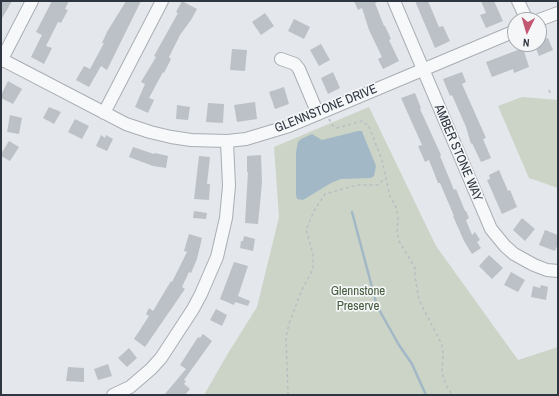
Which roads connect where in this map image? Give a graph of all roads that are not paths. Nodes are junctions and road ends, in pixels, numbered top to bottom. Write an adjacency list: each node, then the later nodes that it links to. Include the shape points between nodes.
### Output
1 (32, 1): 10 (street)
2 (162, 1): 12 (street)
3 (394, 1): 11 (street, AMBER STONE WAY)
4 (518, 1): 5 (street)
5 (523, 12)
6 (558, 13): 7 (street)
7 (547, 17)
8 (507, 34): 11 (street, GLENNSTONE DRIVE)
9 (281, 59): 13 (street, via 295,64 299,69)
10 (1, 60): 12 (street, GLENNSTONE DRIVE)
11 (423, 70): 13 (street, GLENNSTONE DRIVE); 15 (street, AMBER STONE WAY, via 491,229 514,254 547,270)
12 (104, 113): 14 (street, GLENNSTONE DRIVE, via 132,126 171,138)
13 (324, 116): 14 (street, GLENNSTONE DRIVE, via 246,139)
14 (227, 141): 16 (street, via 227,212 211,274 193,309 161,358 142,378)
15 (558, 270)
16 (113, 395)

